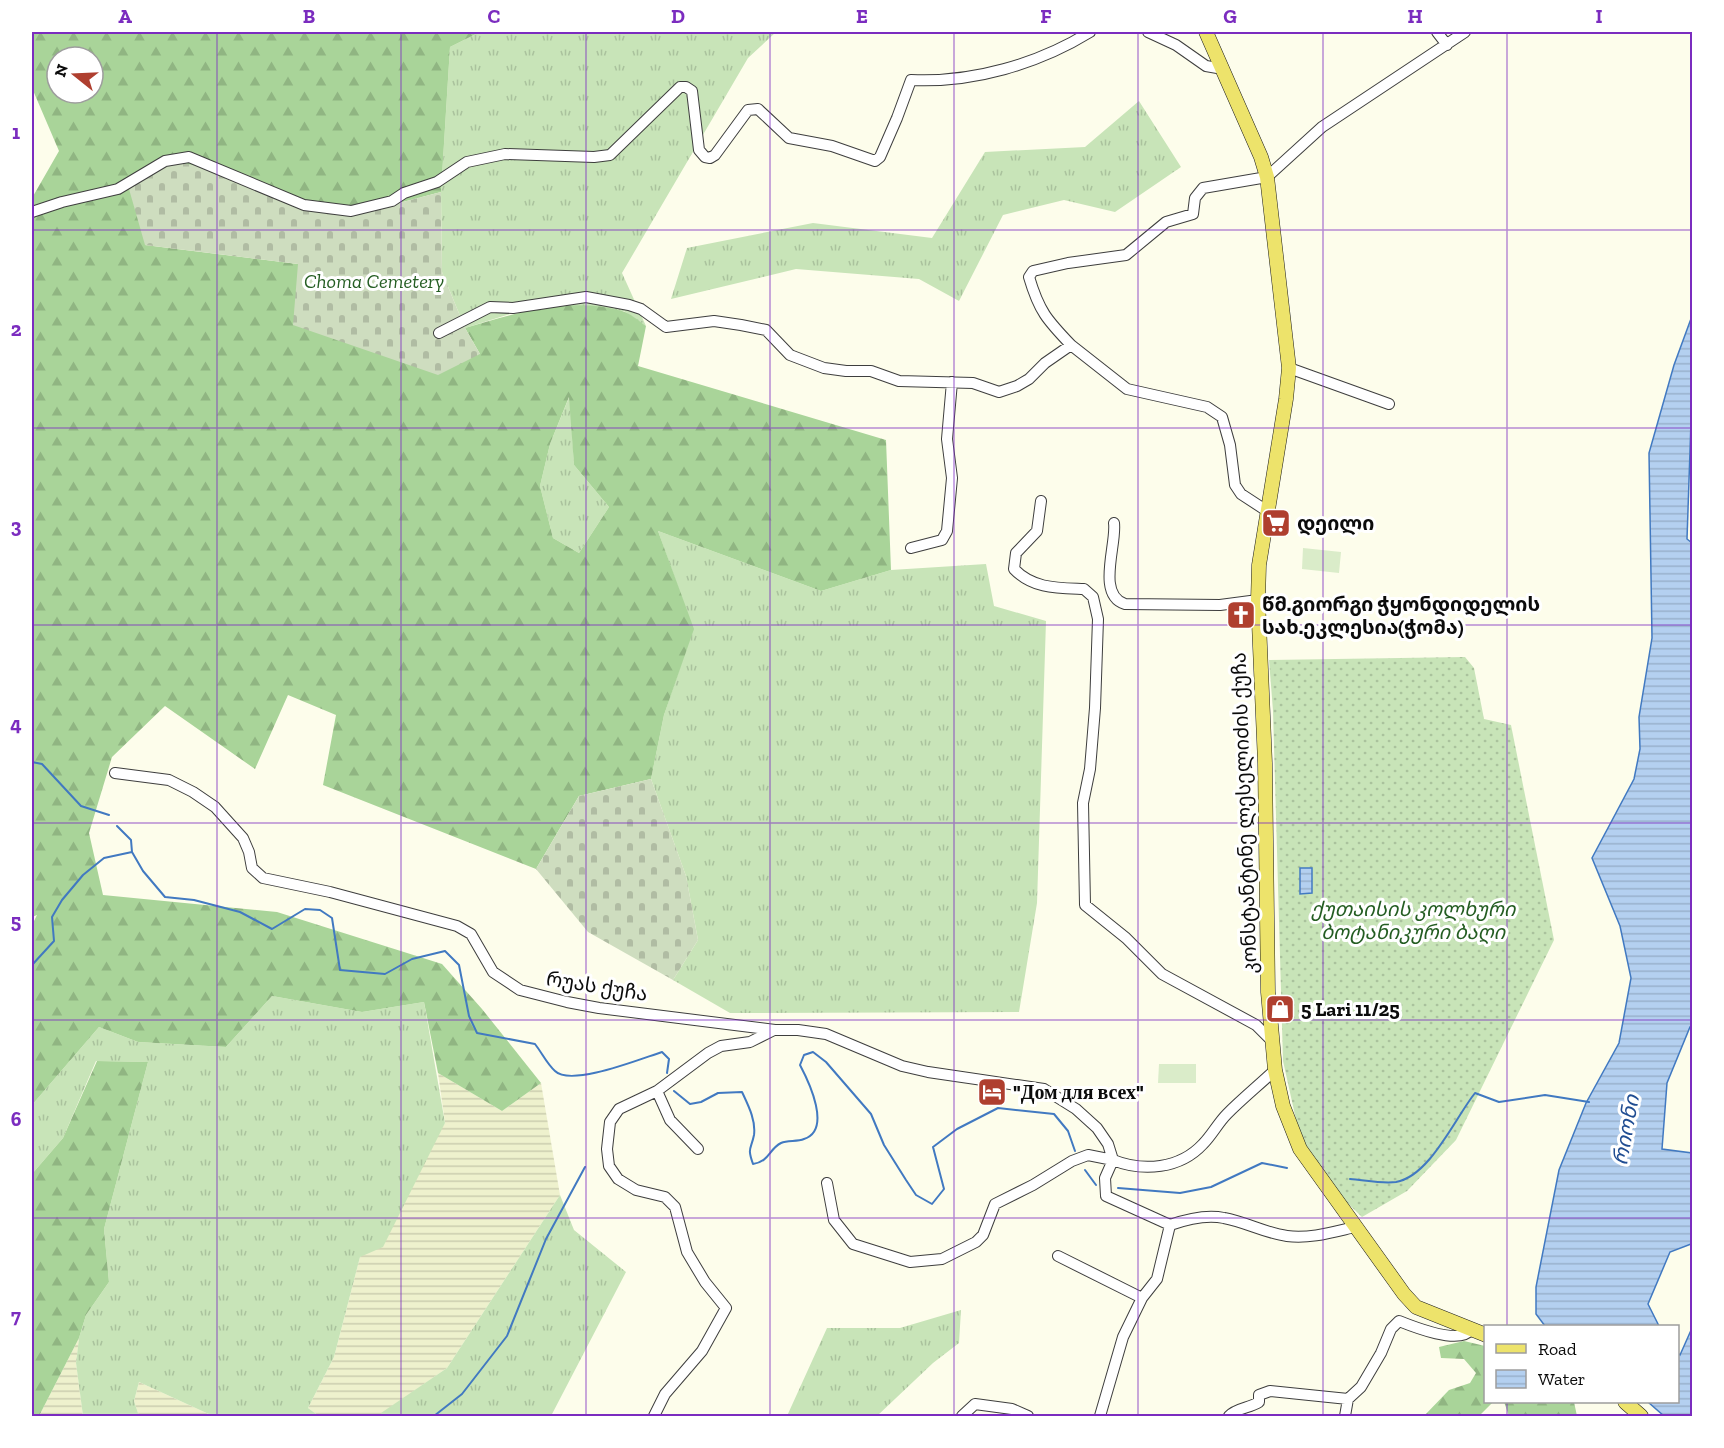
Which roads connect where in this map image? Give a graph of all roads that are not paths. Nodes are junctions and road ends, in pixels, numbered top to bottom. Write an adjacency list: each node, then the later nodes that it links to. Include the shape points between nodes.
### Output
1 (1090, 32): 9 (street, via 1064,48 991,73 910,80 897,118 875,161 832,146 789,138 758,109 748,110 715,155 705,157 699,150 692,91 680,87 610,155 505,154 467,162 437,182 392,201 351,211 304,205 189,157 179,157 118,189)
2 (1148, 32): 7 (street, via 1206,66)
3 (1206, 32): 7 (main road, კონსტანტინე ლესელიძის ქუჩა)
4 (1437, 32): 6 (street)
5 (1465, 32): 6 (street)
6 (1447, 45): 8 (street, via 1322,127)
7 (1223, 69): 8 (main road, კონსტანტინე ლესელიძის ქუჩა)
8 (1267, 177): 11 (street, via 1203,188 1195,198 1193,214 1166,222 1126,255 1033,271 1029,277 1047,320); 12 (main road, კონსტანტინე ლესელიძის ქუჩა)
9 (32, 212)
10 (439, 333): 13 (street, via 490,308 586,297 641,309 666,327 714,321 766,330 790,355 824,368 871,371 899,381)
11 (1071, 345): 13 (street, via 1029,379 999,392 973,383); 16 (street, via 1127,389 1207,407 1221,417 1230,445 1235,485 1241,494)
12 (1289, 368): 14 (street); 16 (main road, კონსტანტინე ლესელიძის ქუჩა)
13 (952, 382): 18 (street, via 946,439 952,478 947,531 942,540)
14 (1389, 404)
15 (1041, 501): 22 (street, via 1037,531 1016,552 1014,569 1024,579 1053,588 1084,588 1093,597 1098,619 1095,708 1083,803 1085,905 1162,974 1256,1025)
16 (1268, 511): 19 (main road, კონსტანტინე ლესელიძის ქუჩა)
17 (1114, 523): 19 (street, via 1111,590 1118,602 1220,604)
18 (911, 548)
19 (1258, 600): 22 (main road, კონსტანტინე ლესელიძის ქუჩა)
20 (115, 773): 21 (street, რუას ქუჩა, via 169,780 215,807 243,838 252,868 263,878 457,926 471,934 493,972 520,990 599,1008)
21 (775, 1030): 24 (street, via 750,1042 721,1046); 26 (street, რუას ქუჩა, via 826,1034 902,1066 928,1072 1044,1089 1097,1128)
22 (1272, 1041): 23 (main road, კონსტანტინე ლესელიძის ქუჩა)
23 (1275, 1070): 26 (street, via 1226,1115 1202,1145 1172,1164 1141,1168); 29 (main road, კონსტანტინე ლესელიძის ქუჩა, via 1283,1106 1300,1149)
24 (657, 1091): 25 (street, via 670,1120); 36 (street, via 620,1110 610,1122 609,1166 618,1179 636,1190 665,1197 675,1207 687,1252 726,1308 702,1351 665,1394)
25 (699, 1149)
26 (1113, 1160): 27 (street, via 1088,1155 1072,1161 995,1204 976,1242 942,1259 910,1262 853,1244 834,1220); 28 (street, via 1105,1178 1106,1196)
27 (827, 1183)
28 (1170, 1225): 29 (street, via 1193,1218 1224,1218 1289,1236 1319,1236); 31 (street, via 1157,1279)
29 (1355, 1227): 32 (main road, კონსტანტინე ლესელიძის ქუჩა, via 1416,1307)
30 (1058, 1256): 31 (street)
31 (1142, 1298): 39 (street, via 1123,1336)
32 (1471, 1330): 33 (main road, კონსტანტინე ლესელიძის ქუჩა); 34 (street, via 1468,1335 1449,1336 1399,1321 1361,1387)
33 (1484, 1335)
34 (1348, 1399): 40 (street, via 1270,1391 1259,1395 1259,1402 1251,1407); 41 (street)
35 (1627, 1403): 42 (main road)
36 (654, 1416)
37 (962, 1416): 38 (street, via 975,1404 1012,1409)
38 (1028, 1416)
39 (1100, 1416)
40 (1229, 1416)
41 (1345, 1416)
42 (1641, 1416)

